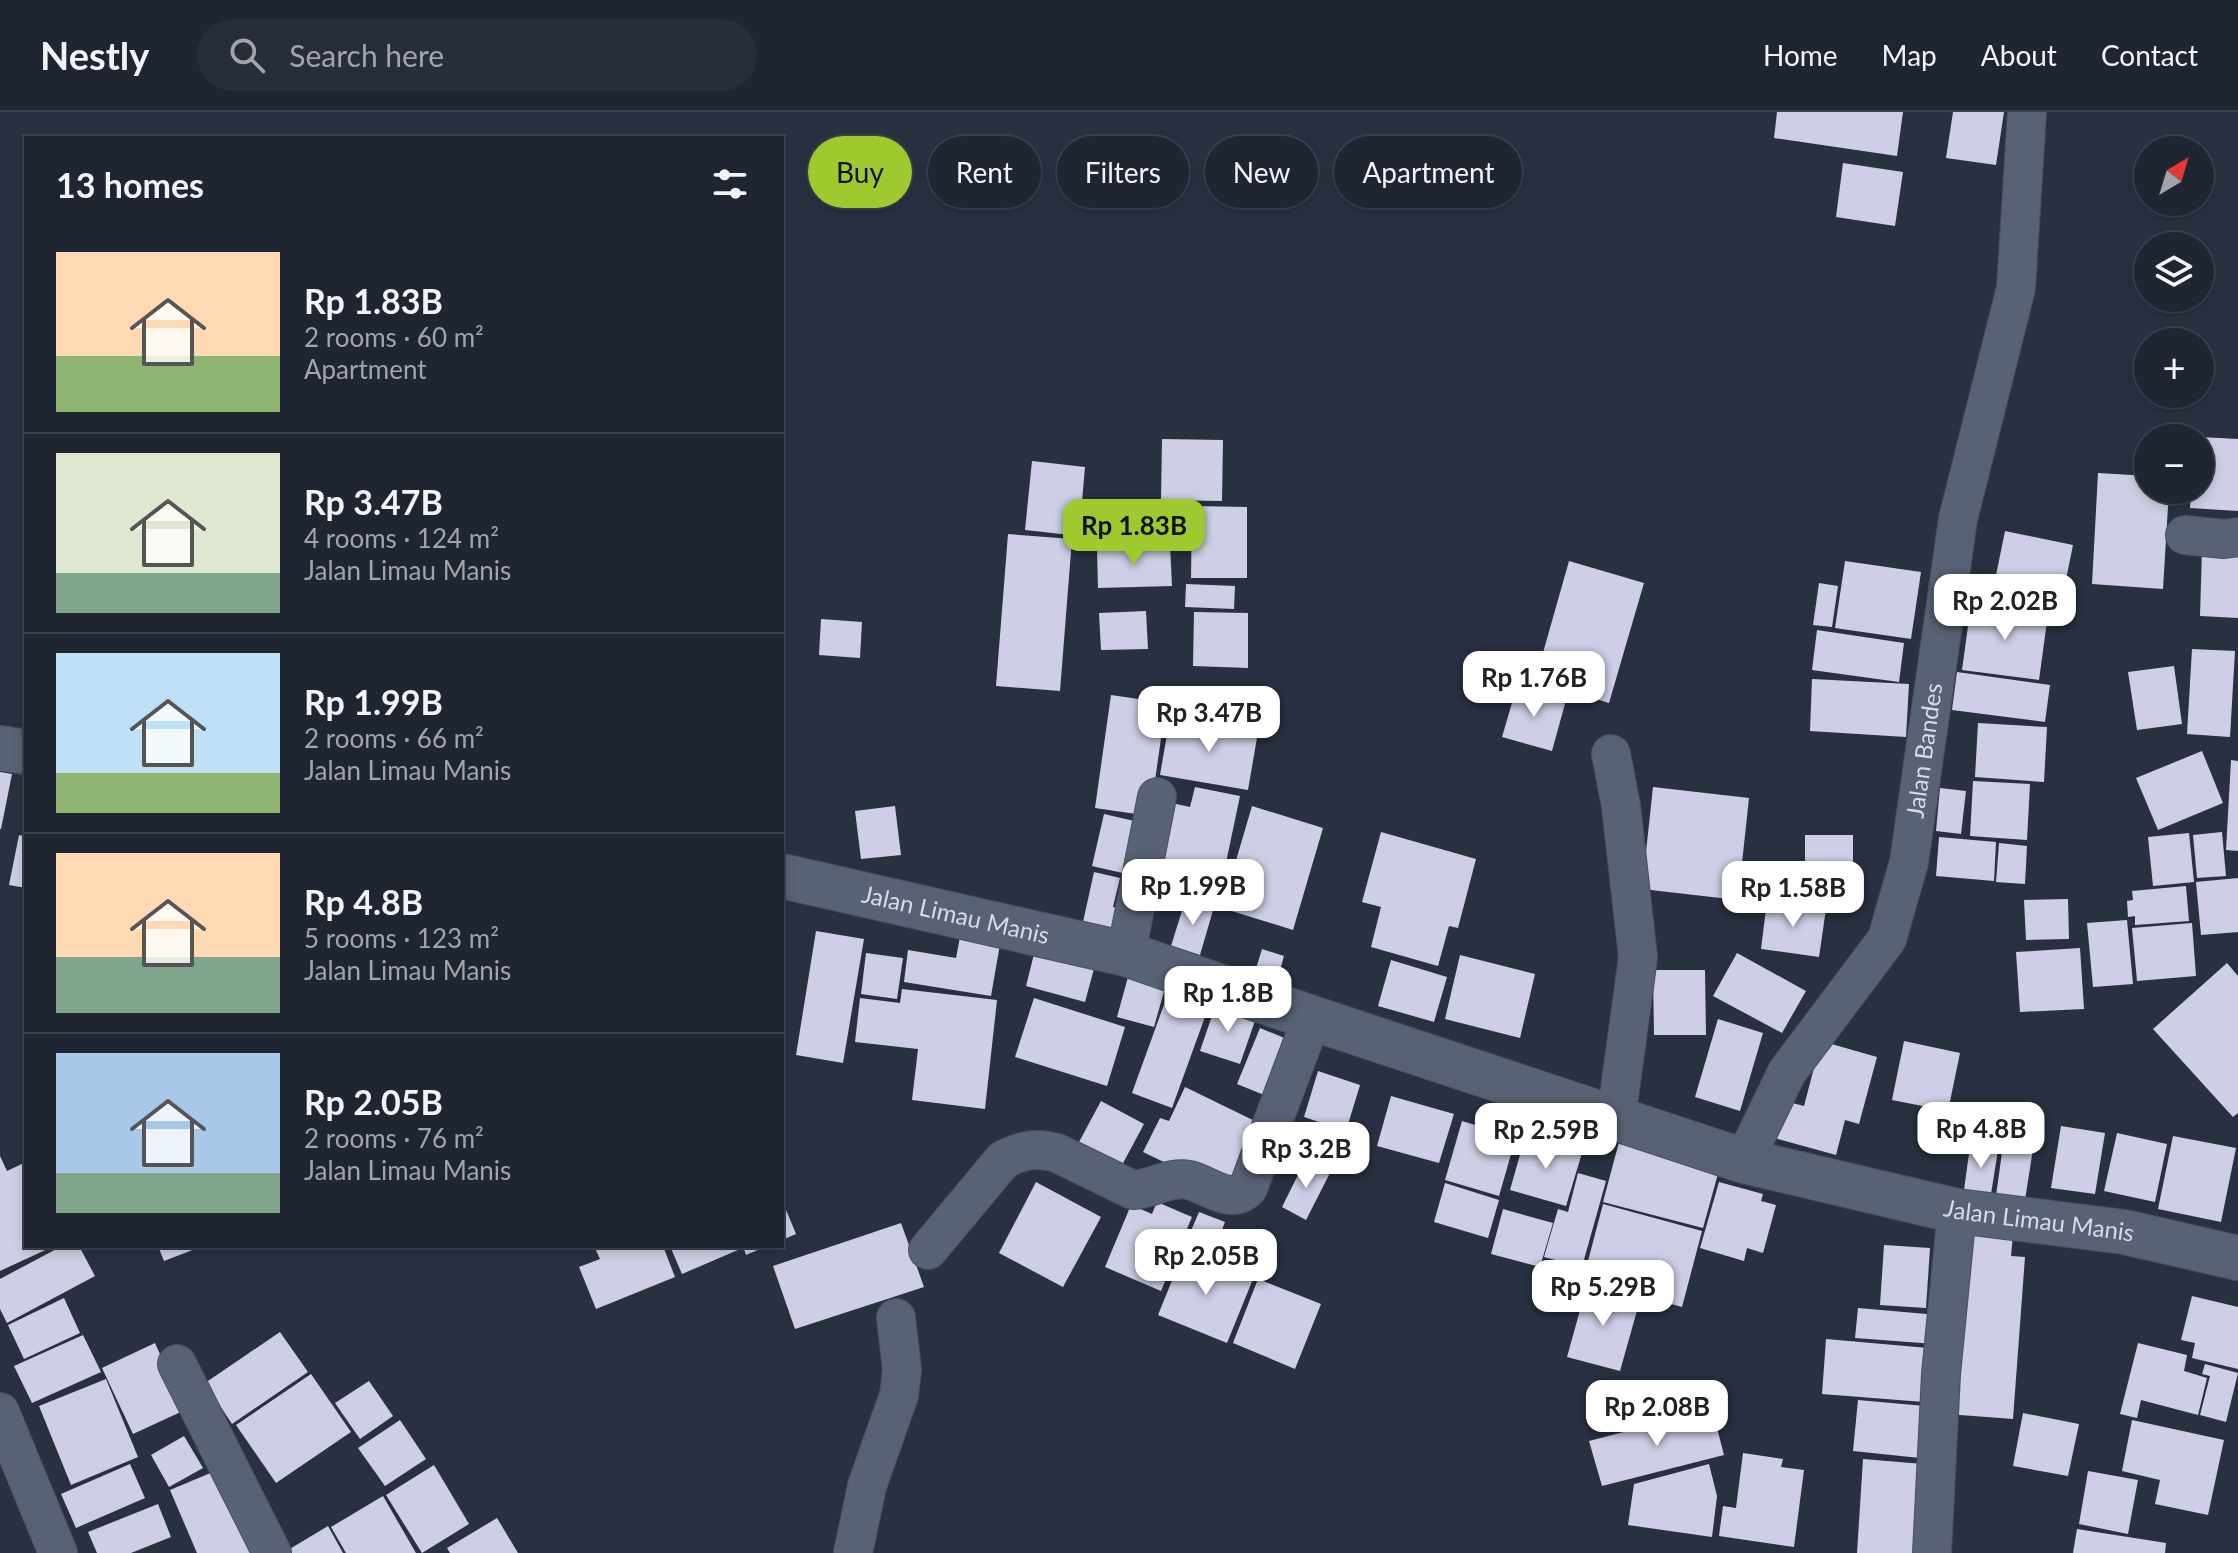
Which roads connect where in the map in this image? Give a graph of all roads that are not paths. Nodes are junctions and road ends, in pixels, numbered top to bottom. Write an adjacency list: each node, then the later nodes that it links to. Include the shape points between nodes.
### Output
1 (2027, 112): 12 (street, Jalan Bandes, via 2016,288 1958,519 1909,862 1887,939 1787,1072)
2 (2185, 535): 3 (street)
3 (2238, 537)
4 (0, 748): 5 (street)
5 (24, 752)
6 (1611, 754): 11 (street, via 1638,957)
7 (1157, 797): 9 (street)
8 (784, 876): 9 (street, Jalan Limau Manis)
9 (1126, 954): 10 (street, Jalan Limau Manis)
10 (1312, 1018): 11 (street, Jalan Limau Manis); 14 (street, via 1243,1193 1232,1197 1181,1179 1133,1190 1057,1153 1020,1151 1003,1160)
11 (1616, 1119): 12 (street, Jalan Limau Manis)
12 (1744, 1161): 13 (street, Jalan Limau Manis)
13 (1957, 1211): 15 (street, Jalan Limau Manis, via 2124,1232); 22 (street, via 1941,1374)
14 (928, 1250)
15 (2238, 1258)
16 (896, 1318): 21 (street, via 899,1395 867,1486)
17 (177, 1364): 20 (street)
18 (0, 1412): 19 (street)
19 (58, 1553)
20 (272, 1553)
21 (853, 1553)
22 (1932, 1553)

